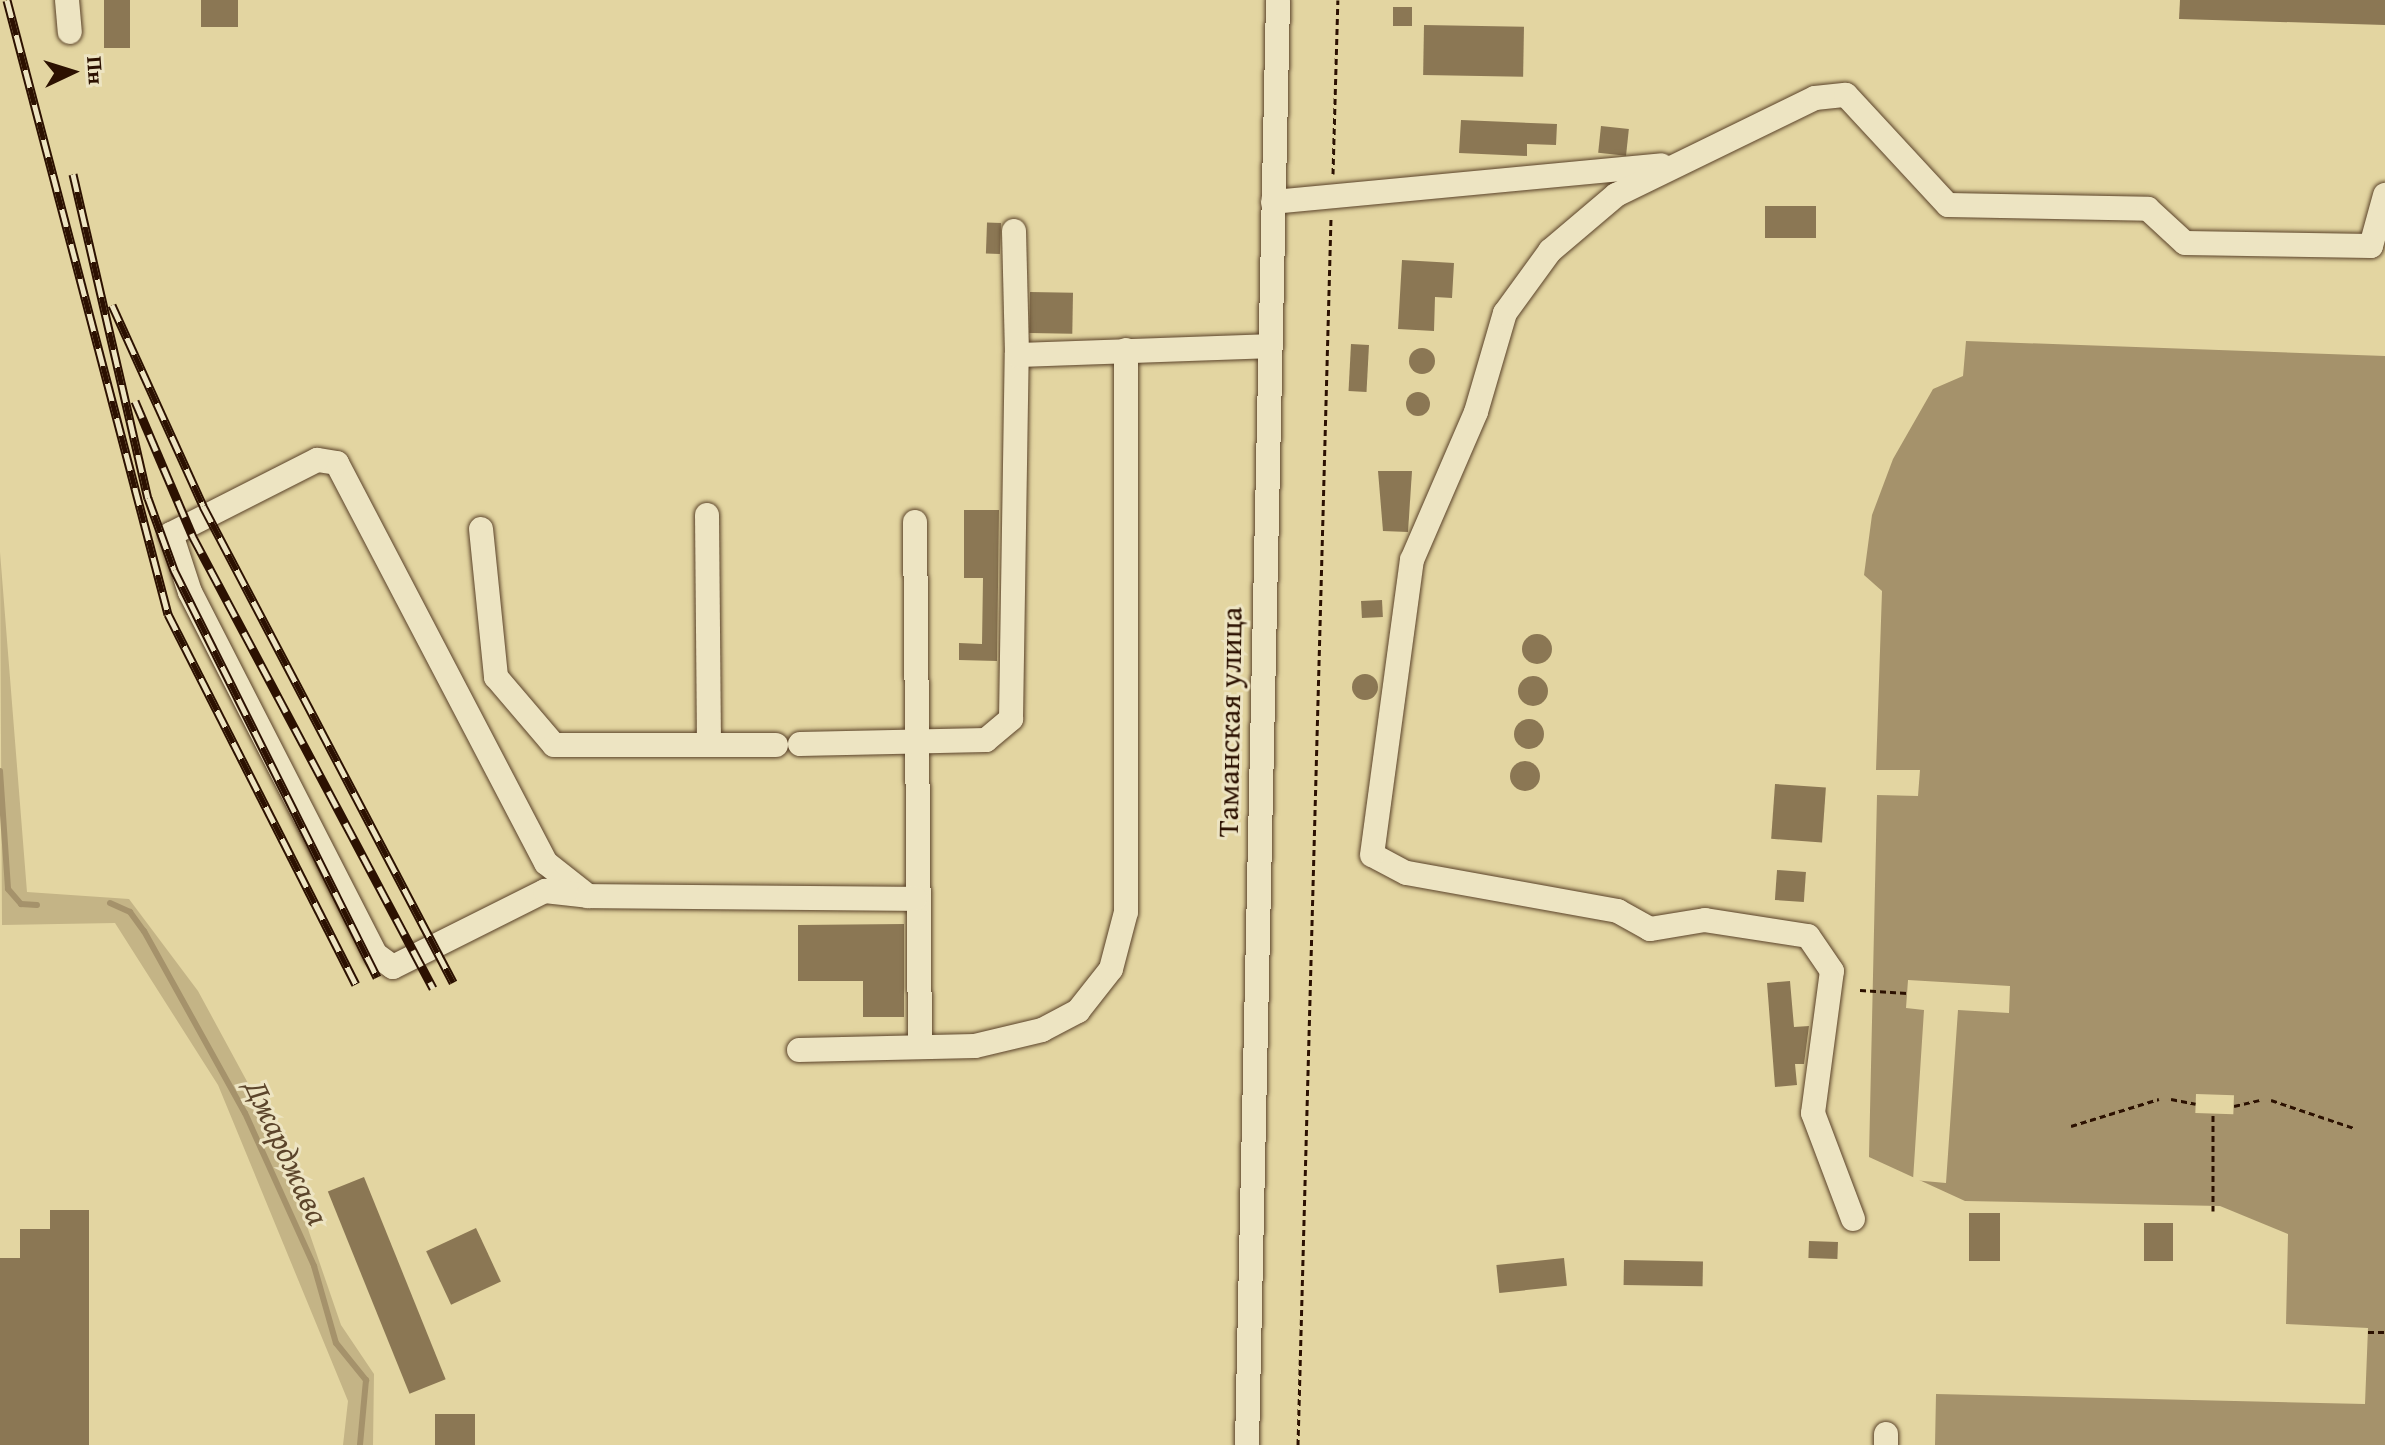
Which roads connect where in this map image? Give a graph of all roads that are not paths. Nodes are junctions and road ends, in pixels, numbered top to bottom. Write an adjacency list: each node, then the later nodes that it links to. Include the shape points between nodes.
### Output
1 (67, 0): 3 (street)
2 (1278, 0): 5 (street, Таманская улица)
3 (70, 32)
4 (1669, 165): 5 (street); 6 (street, via 1815,98 1846,95 1948,205 2148,209 2185,243 2371,246); 20 (street, via 1616,195 1550,251 1505,313 1476,412 1412,560 1372,855 1406,873 1618,911 1650,929 1705,920 1808,936 1832,971 1813,1113)
5 (1273, 202): 8 (street, Таманская улица)
6 (2383, 211)
7 (1014, 231): 10 (street)
8 (1269, 346): 9 (street); 21 (street, Таманская улица)
9 (1126, 350): 10 (street); 18 (street, via 1126,912 1111,969 1078,1011 1042,1030 975,1046)
10 (1017, 355): 14 (street, via 1011,719 986,740)
11 (707, 515): 15 (street)
12 (915, 522): 14 (street)
13 (481, 529): 15 (street, via 496,677 554,745)
14 (917, 743): 15 (street); 17 (street)
15 (709, 744)
16 (588, 896): 16 (street, via 545,891 393,967 375,954 190,592 171,534 317,460 337,463 546,863); 17 (street)
17 (915, 899): 18 (street)
18 (920, 1047): 19 (street)
19 (799, 1050)
20 (1853, 1219)
21 (1247, 1445)

